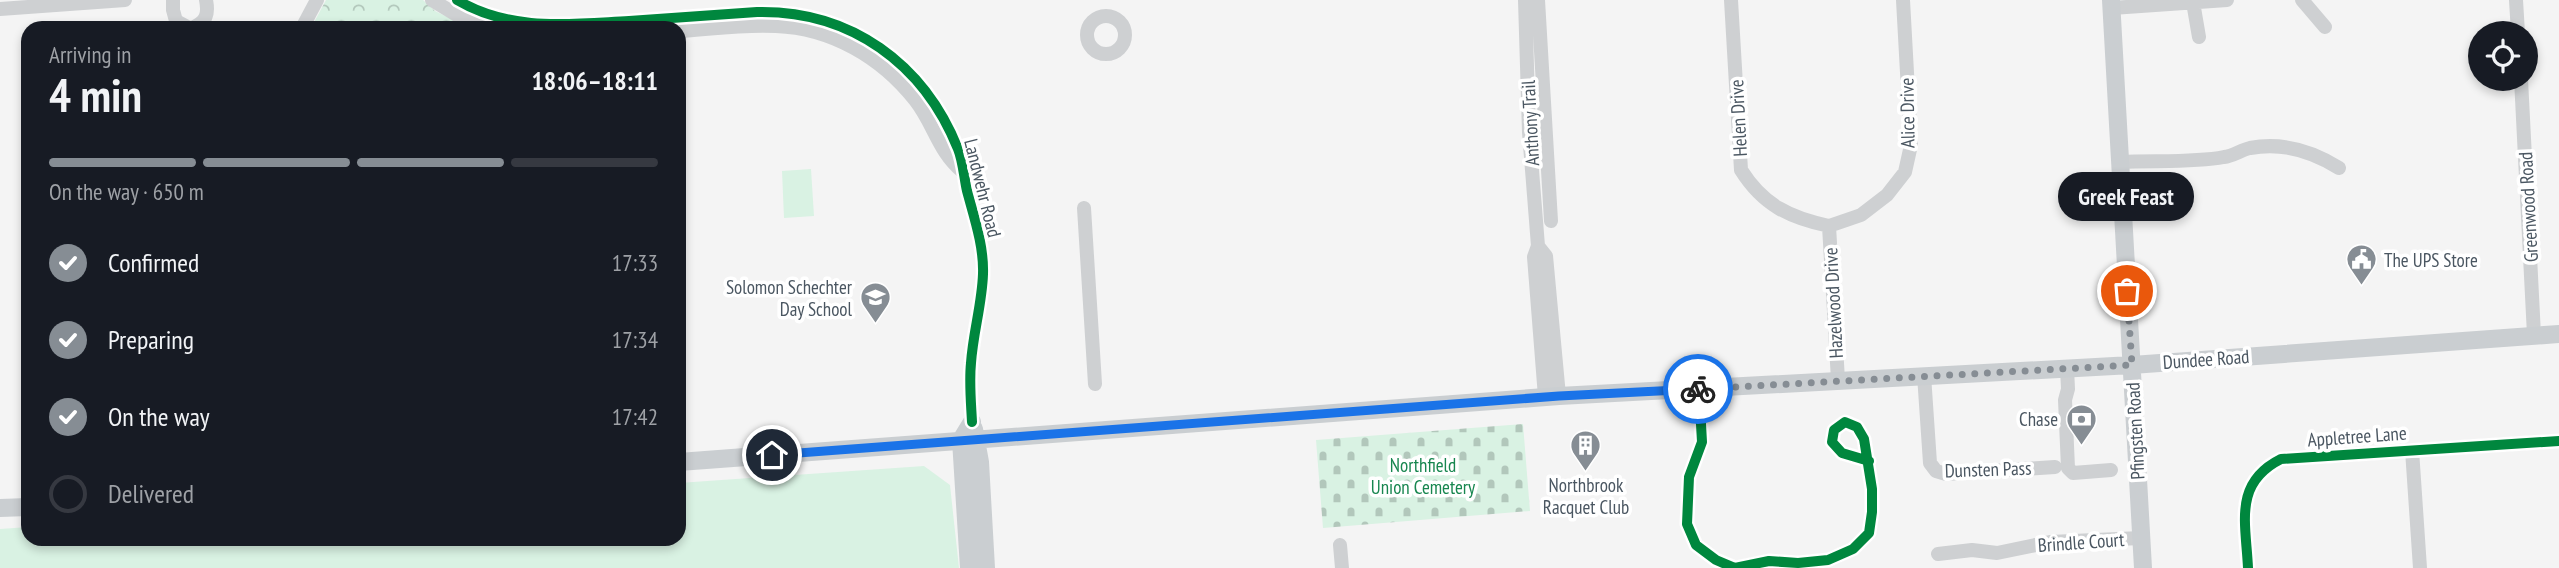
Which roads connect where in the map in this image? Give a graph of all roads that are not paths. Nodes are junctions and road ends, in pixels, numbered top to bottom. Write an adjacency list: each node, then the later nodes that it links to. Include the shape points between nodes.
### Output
1 (125, 0): 18 (street)
2 (173, 0): 20 (street)
3 (206, 0): 21 (street)
4 (317, 0): 22 (street)
5 (432, 0): 23 (street)
6 (457, 0): 24 (street, Landwehr Road)
7 (1103, 0): 19 (street)
8 (1525, 0): 32 (street, Anthony Trail)
9 (1538, 0): 31 (street, Anthony Trail)
10 (1731, 0): 38 (street, Helen Drive, via 1741,170 1770,203 1798,220)
11 (1903, 0): 38 (street, Alice Drive, via 1911,145 1905,172 1887,195 1861,215)
12 (2227, 0): 15 (street)
13 (2302, 0): 27 (street)
14 (2516, 0): 26 (street)
15 (2193, 2): 16 (street); 29 (street)
16 (2112, 4): 33 (main road, Pfingsten Road)
17 (771, 6): 25 (street, Landwehr Road); 35 (street, Landwehr Road, via 860,35 898,60 943,117 960,153)
18 (0, 9)
19 (1104, 16)
20 (176, 21)
21 (204, 21)
22 (306, 21)
23 (469, 21)
24 (515, 21)
25 (600, 21)
26 (2517, 21)
27 (2325, 27)
28 (686, 31): 35 (street, Landwehr Road, via 776,26 841,41 900,82 924,111 948,159)
29 (2199, 37)
30 (2522, 91): 40 (street, Greenwood Road)
31 (1545, 131): 32 (street); 37 (street, Anthony Trail)
32 (1529, 132): 47 (street, Anthony Trail, via 1538,246 1534,257)
33 (2120, 162): 34 (street, via 2226,157 2269,145 2321,157); 41 (main road, Pfingsten Road)
34 (2339, 168)
35 (962, 171): 48 (street, Landwehr Road, via 984,271 971,363)
36 (1084, 208): 45 (street)
37 (1551, 221)
38 (1829, 226): 44 (street, Hazelwood Drive)
39 (2559, 334): 40 (main road, Dundee Road)
40 (2535, 335): 41 (main road, Dundee Road)
41 (2132, 365): 42 (main road, Dundee Road); 57 (main road, Pfingsten Road)
42 (2067, 368): 43 (main road, Dundee Road); 54 (street, via 2068,468 2073,473)
43 (1924, 375): 44 (main road, Dundee Road); 53 (street, Dunsten Pass, via 1930,463 1936,471)
44 (1838, 380): 46 (main road, Dundee Road)
45 (1095, 384)
46 (1699, 389): 47 (main road, Dundee Road); 52 (street, via 1702,442 1689,477 1687,524 1696,545 1716,560 1735,568 1769,561 1798,563 1828,560 1853,549 1869,533)
47 (1552, 397): 48 (main road, Dundee Road)
48 (970, 434): 51 (main road, Dundee Road); 60 (main road, Landwehr Road); 61 (main road, Landwehr Road)
49 (2559, 441): 50 (street, Appletree Lane)
50 (2412, 450): 64 (street, Appletree Lane, via 2281,459 2265,468 2245,503); 65 (street)
51 (686, 461)
52 (1869, 461)
53 (2054, 467)
54 (2112, 470)
55 (21, 507): 56 (main road)
56 (0, 508)
57 (2141, 538): 59 (street, Brindle Court, via 2050,542 1997,553); 63 (main road, Pfingsten Road)
58 (1340, 545): 62 (street)
59 (1938, 554)
60 (969, 568)
61 (986, 568)
62 (1342, 568)
63 (2143, 568)
64 (2248, 568)
65 (2420, 568)

